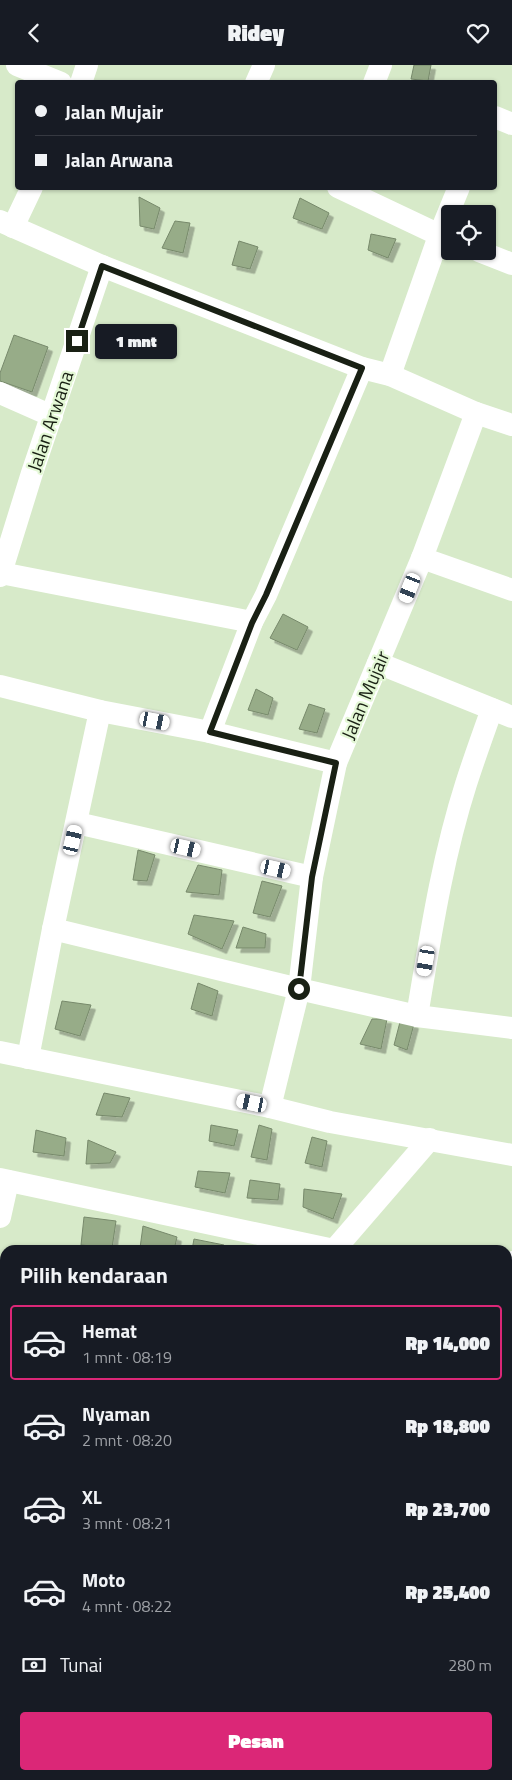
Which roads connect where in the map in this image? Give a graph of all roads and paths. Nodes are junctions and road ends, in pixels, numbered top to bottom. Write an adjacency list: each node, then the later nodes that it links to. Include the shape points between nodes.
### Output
1 (17, 65): 5 (street)
2 (88, 65): 6 (street)
3 (264, 65): 7 (street)
4 (381, 65): 8 (street)
5 (54, 80)
6 (82, 80)
7 (257, 80)
8 (375, 80)
9 (497, 118): 10 (street)
10 (512, 124)
11 (30, 190): 15 (street)
12 (344, 190): 16 (street)
13 (458, 190): 14 (street)
14 (454, 205)
15 (7, 224): 20 (street)
16 (441, 236)
17 (441, 248): 22 (street)
18 (496, 258): 19 (street)
19 (512, 264)
20 (102, 266): 21 (street); 25 (street, Jalan Arwana)
21 (362, 368): 22 (street); 30 (street)
22 (390, 375): 24 (street)
23 (0, 393): 25 (street)
24 (476, 413): 26 (street); 27 (street, Jalan Mujair)
25 (52, 417): 28 (street, Jalan Arwana)
26 (512, 425)
27 (422, 558): 29 (street); 31 (street, Jalan Mujair)
28 (0, 575): 30 (street)
29 (512, 590)
30 (252, 623): 35 (street)
31 (378, 663): 34 (street); 36 (street, Jalan Mujair)
32 (0, 686): 33 (street)
33 (100, 711): 35 (street); 37 (street)
34 (502, 713): 41 (street, via 465,786 451,840)
35 (210, 732): 36 (street)
36 (336, 763): 38 (street, Jalan Mujair)
37 (77, 823): 38 (street); 39 (street)
38 (312, 877): 40 (street, Jalan Mujair)
39 (53, 929): 40 (street); 44 (street)
40 (299, 989): 41 (street); 45 (street, Jalan Mujair)
41 (417, 1015): 42 (street)
42 (512, 1028)
43 (0, 1052): 44 (street)
44 (28, 1058): 45 (street)
45 (270, 1107): 46 (street, via 330,1122)
46 (430, 1139): 47 (street); 51 (street)
47 (512, 1155)
48 (4, 1180): 49 (street); 50 (street)
49 (0, 1217)
50 (310, 1245)
51 (338, 1245)

